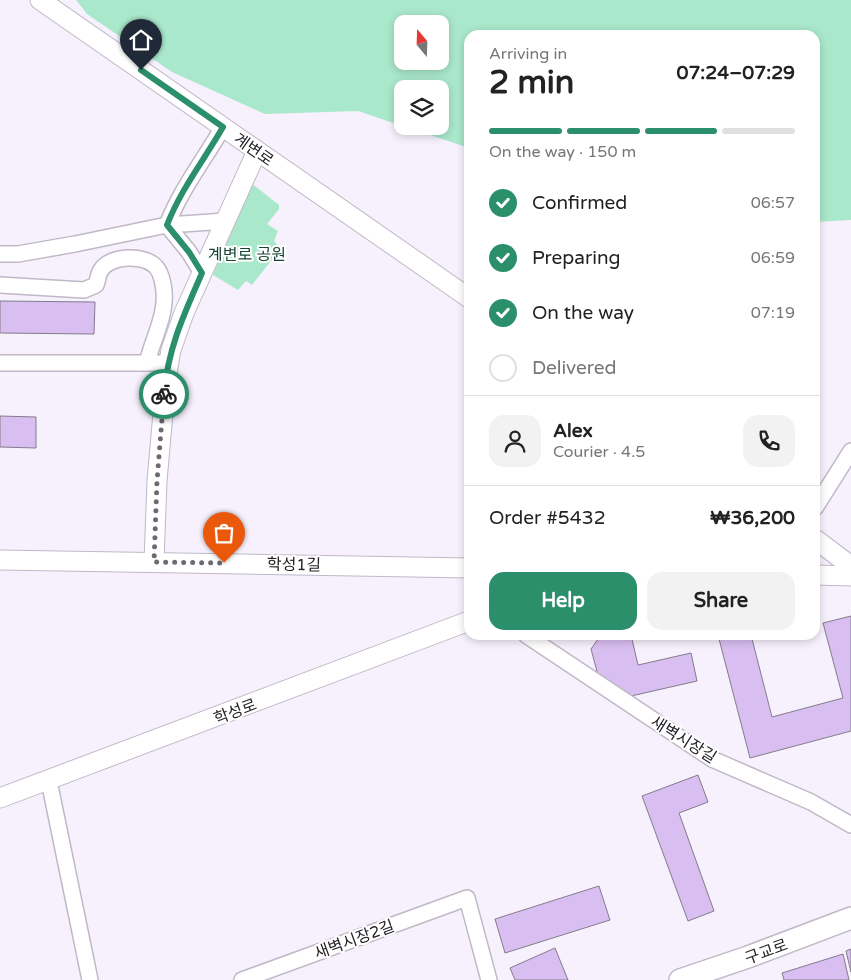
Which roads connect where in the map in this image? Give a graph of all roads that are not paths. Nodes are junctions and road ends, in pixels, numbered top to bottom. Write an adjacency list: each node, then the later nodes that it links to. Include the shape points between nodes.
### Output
1 (40, 0): 2 (street, 계변로)
2 (223, 127): 3 (street, 계변로); 5 (street, via 175,204)
3 (257, 150): 4 (street); 9 (street, 계변로)
4 (226, 221): 5 (street); 7 (street)
5 (167, 225): 6 (street, via 18,254); 7 (street)
6 (0, 254)
7 (202, 273): 10 (street, via 184,313)
8 (0, 285): 12 (street, via 84,290 96,285 100,271 112,262 141,257 149,261 160,274 164,298 160,324)
9 (464, 295)
10 (168, 362): 12 (street); 17 (street, via 157,481)
11 (0, 363): 12 (street)
12 (147, 363)
13 (851, 451): 14 (street)
14 (820, 500)
15 (820, 543): 18 (street)
16 (0, 560): 17 (street, 학성1길)
17 (154, 562): 19 (street, 학성1길)
18 (851, 566)
19 (464, 568)
20 (820, 576): 21 (street)
21 (851, 576)
22 (464, 624): 24 (street, 학성로)
23 (534, 640): 26 (street, 새벽시장길, via 712,759 811,802)
24 (49, 780): 25 (street, 학성로); 28 (street)
25 (0, 798)
26 (851, 825)
27 (851, 918): 31 (main road, 구교로)
28 (90, 980)
29 (242, 980): 30 (street, 새벽시장2길, via 467,898)
30 (489, 980)
31 (681, 980)

